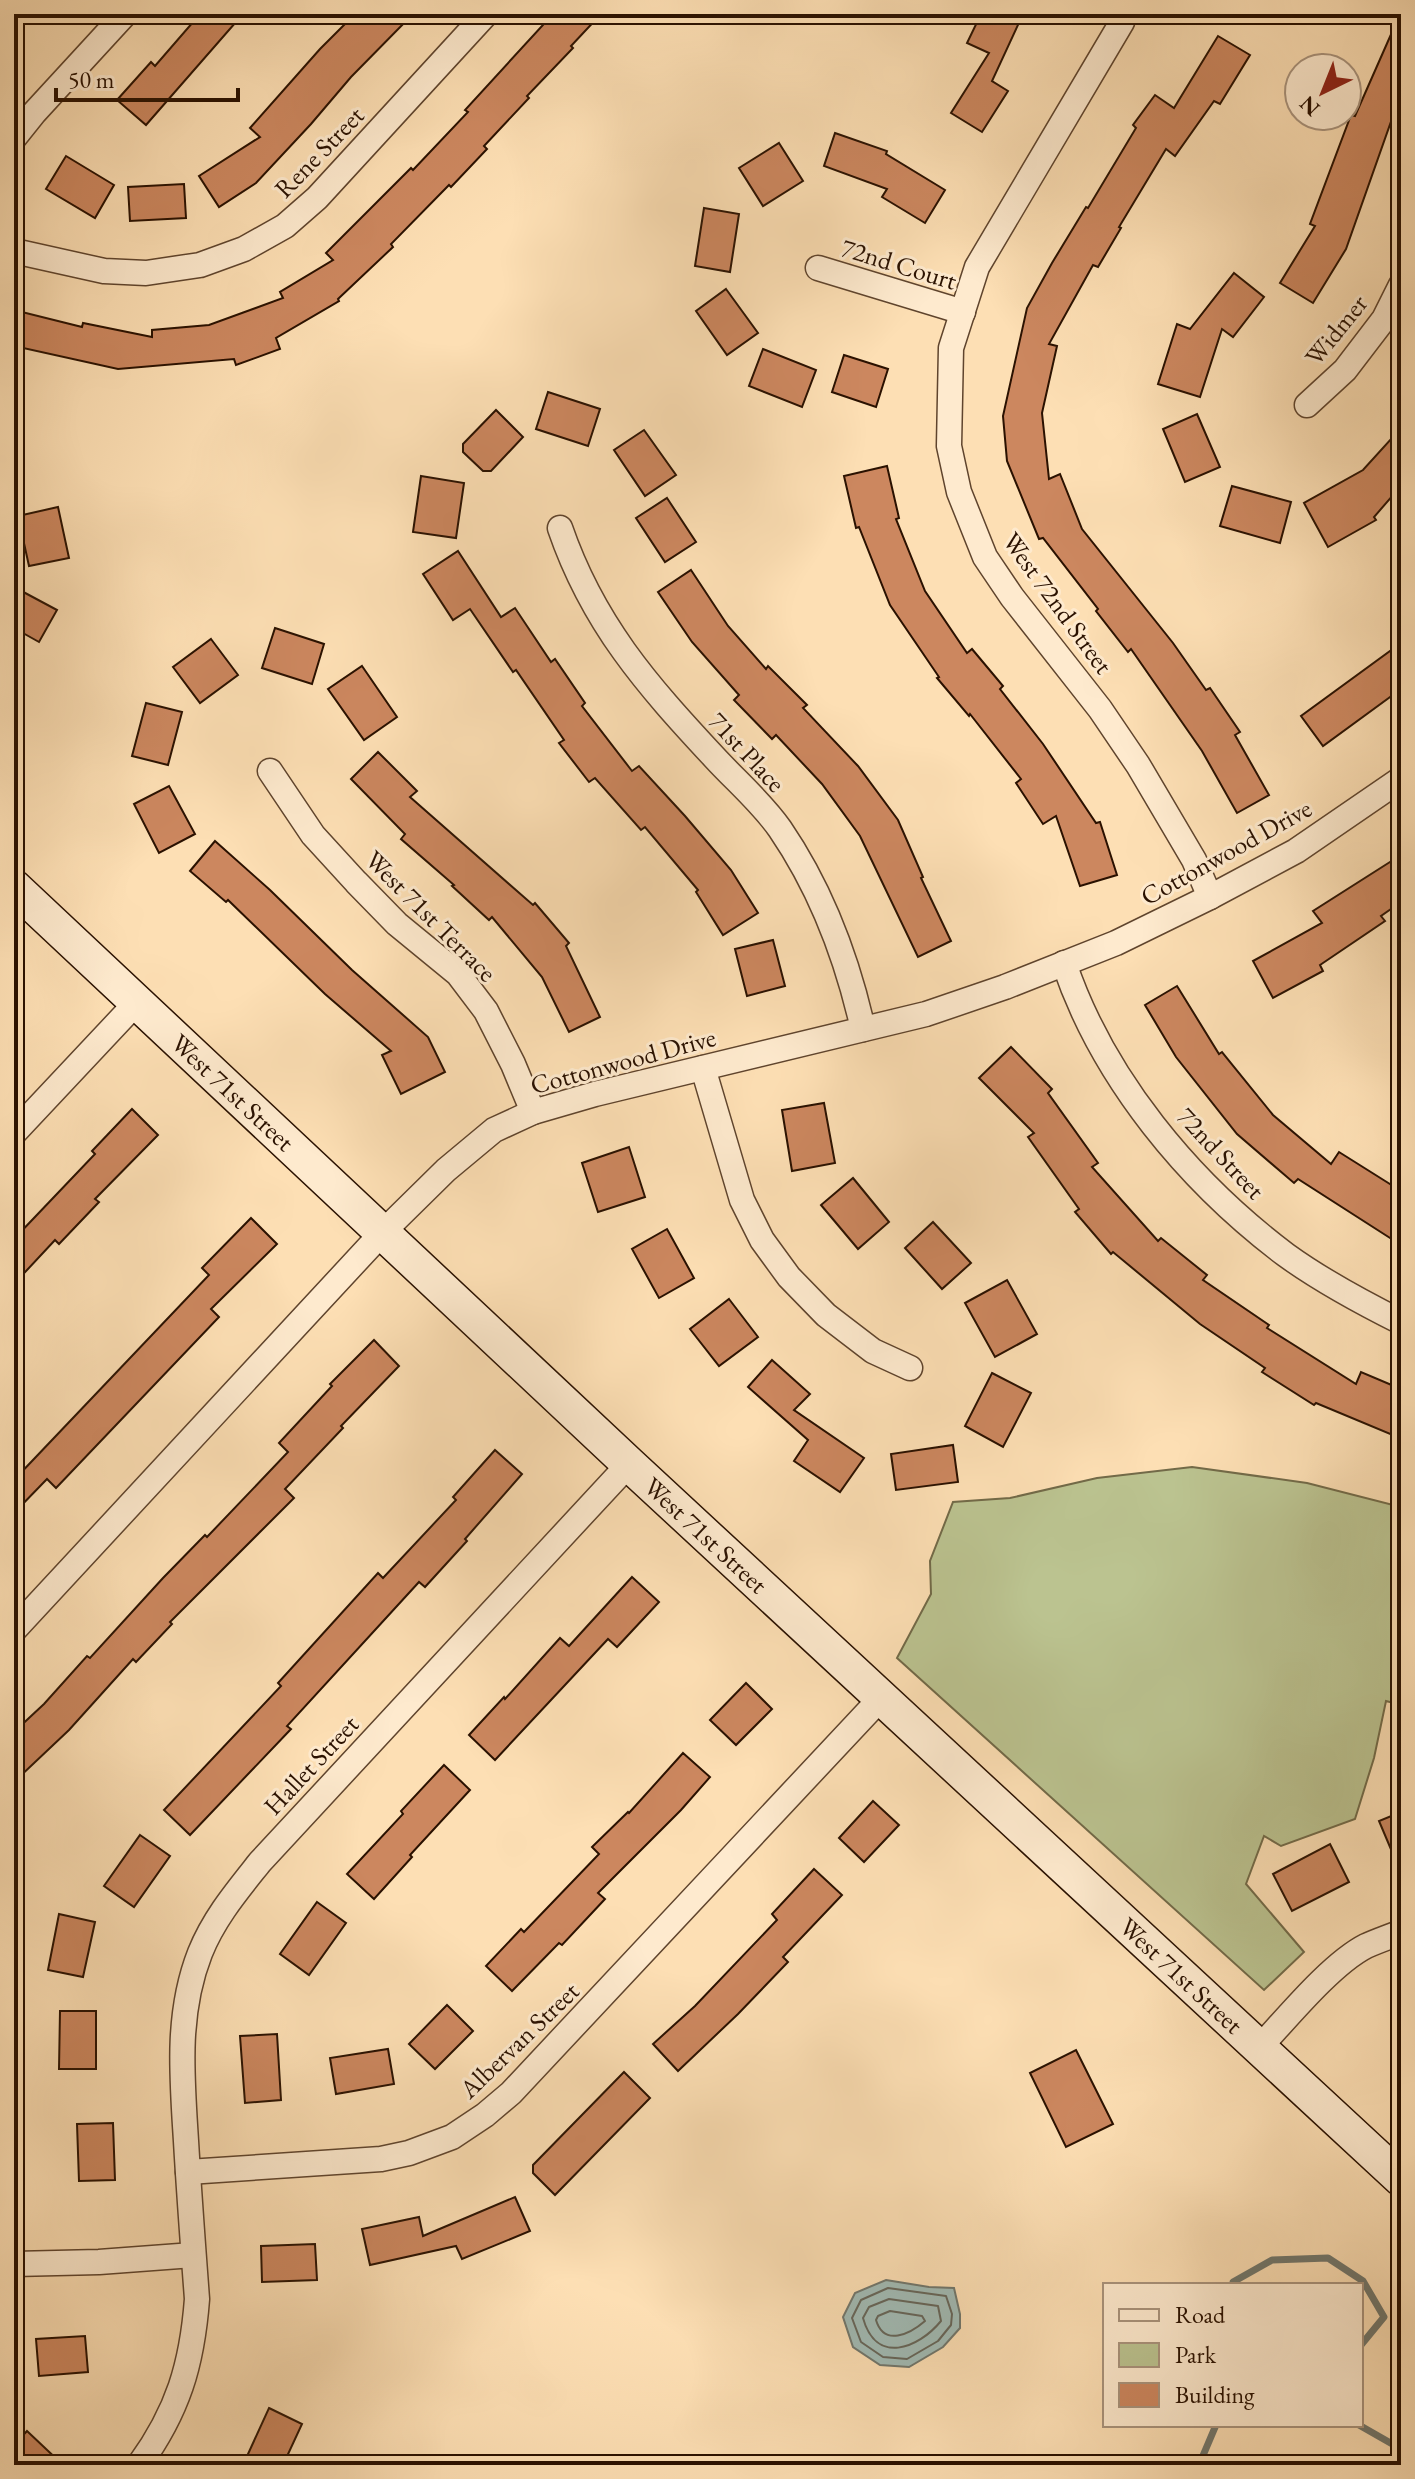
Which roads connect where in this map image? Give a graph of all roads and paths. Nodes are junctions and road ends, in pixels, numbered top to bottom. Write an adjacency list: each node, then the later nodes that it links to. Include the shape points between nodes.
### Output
1 (125, 14): 4 (street)
2 (486, 14): 5 (street, Rene Street, via 317,198 285,226 244,249 200,265 146,273 104,271)
3 (1122, 22): 8 (street, West 72nd Street, via 977,267)
4 (14, 138)
5 (14, 251)
6 (818, 268): 8 (street, 72nd Court)
7 (1401, 285): 9 (street, Widmer, via 1384,319 1353,360)
8 (963, 312): 14 (street, West 72nd Street, via 951,348 949,446 959,492 985,557 1138,765 1188,848)
9 (1307, 405)
10 (560, 528): 17 (street, 71st Place, via 598,615 642,677 778,826 811,878 854,988)
11 (270, 771): 19 (street, West 71st Terrace, via 313,835 347,873 397,924 458,974 486,1011)
12 (1401, 779): 14 (street, Cottonwood Drive, via 1296,851)
13 (14, 887): 16 (street, West 71st Street)
14 (1210, 897): 15 (street, Cottonwood Drive)
15 (1064, 963): 17 (street, Cottonwood Drive, via 926,1014); 22 (street, 72nd Street, via 1095,1038 1133,1097 1226,1205 1286,1255)
16 (137, 1002): 20 (street); 21 (street, West 71st Street)
17 (863, 1029): 18 (street, Cottonwood Drive)
18 (703, 1068): 19 (street, Cottonwood Drive); 23 (street, via 742,1200 762,1240 826,1315 873,1351)
19 (533, 1112): 21 (street, Cottonwood Drive, via 494,1130)
20 (14, 1133)
21 (383, 1232): 24 (street, West 71st Street); 25 (street, Cottonwood Drive)
22 (1401, 1322)
23 (910, 1368)
24 (629, 1464): 26 (street, West 71st Street); 29 (street, Hallet Street, via 260,1862 222,1910 200,1954 186,2003 181,2055)
25 (14, 1630)
26 (881, 1698): 28 (street, West 71st Street); 29 (street, Albervan Street, via 485,2115 431,2146 381,2159)
27 (1401, 1932): 28 (street, via 1342,1963)
28 (1260, 2047): 30 (street, West 71st Street)
29 (188, 2172): 31 (street)
30 (1401, 2179)
31 (193, 2255): 32 (street); 33 (street, via 197,2299 189,2361 170,2415)
32 (14, 2264)
33 (139, 2465)

